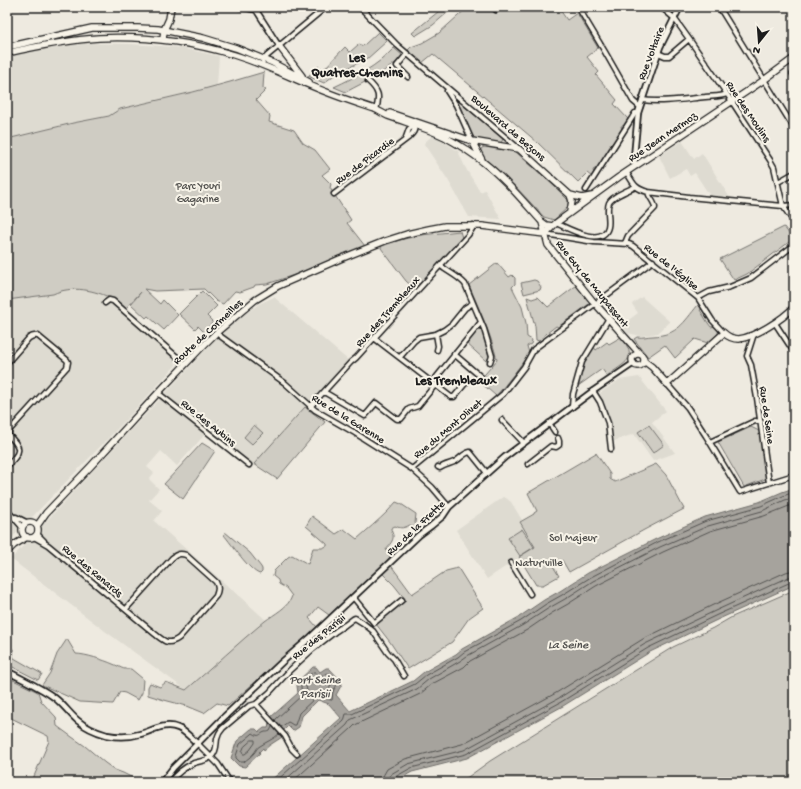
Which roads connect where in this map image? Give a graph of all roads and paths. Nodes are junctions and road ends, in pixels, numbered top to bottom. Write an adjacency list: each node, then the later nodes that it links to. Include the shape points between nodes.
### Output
1 (167, 7): 12 (main road)
2 (171, 7): 12 (main road)
3 (240, 7): 10 (street)
4 (326, 7): 14 (street)
5 (360, 7): 18 (street, Boulevard de Bezons)
6 (578, 7): 30 (street, via 633,101)
7 (661, 7): 11 (street, Rue des Moulins)
8 (680, 7): 11 (street, Rue Voltaire)
9 (720, 7): 24 (street)
10 (257, 9): 14 (street)
11 (674, 18): 13 (street, Rue des Moulins); 17 (street, Rue Voltaire)
12 (164, 33): 15 (main road, via 138,28 92,28); 16 (main road, via 59,42); 20 (main road, via 201,46); 20 (main road, via 220,43)
13 (689, 39): 17 (street, via 669,56); 27 (street, Rue des Moulins)
14 (279, 46): 20 (street); 23 (main road)
15 (7, 47)
16 (7, 53)
17 (658, 53): 28 (street, Rue Voltaire)
18 (407, 54): 21 (street, Boulevard de Bezons); 22 (street, via 397,66)
19 (794, 58): 24 (main road, Rue Jean Mermoz)
20 (263, 62): 23 (main road, via 273,63); 26 (main road)
21 (433, 76): 38 (street, Boulevard de Bezons, via 456,105); 41 (street, Boulevard de Bezons)
22 (408, 77)
23 (304, 78): 26 (main road)
24 (764, 80): 29 (main road, Rue Jean Mermoz); 35 (street)
25 (368, 81): 31 (street, via 379,98)
26 (321, 89): 31 (main road)
27 (727, 94): 28 (street); 29 (street, Rue des Moulins)
28 (642, 100): 30 (street, Rue Voltaire)
29 (731, 101): 43 (main road, Rue Jean Mermoz); 46 (street, Rue des Moulins, via 770,160)
30 (640, 107): 32 (street, Rue Voltaire)
31 (376, 110): 33 (main road)
32 (638, 113): 43 (street, Rue Voltaire); 48 (street, via 632,118)
33 (408, 120): 34 (main road); 36 (street)
34 (418, 124): 36 (street); 37 (street, Rue de Picardie, via 412,135); 38 (main road); 42 (main road)
35 (794, 128)
36 (408, 129): 37 (street, Rue de Picardie)
37 (404, 140): 50 (street, Rue de Picardie)
38 (472, 141): 39 (main road); 40 (main road)
39 (487, 144): 40 (main road); 41 (main road)
40 (476, 149): 42 (main road)
41 (519, 149): 51 (main road, Boulevard de Bezons)
42 (482, 161): 56 (main road)
43 (635, 166): 44 (main road, Rue Jean Mermoz)
44 (627, 173): 47 (street); 52 (main road, Rue Jean Mermoz)
45 (794, 173): 46 (street)
46 (778, 182): 54 (street, Rue des Moulins)
47 (635, 187): 49 (street); 58 (street, via 608,203 608,227 601,236 588,236)
48 (586, 190)
49 (648, 192): 54 (street); 61 (street, via 655,208 628,236)
50 (334, 194)
51 (570, 195): 52 (main road, via 582,198); 55 (main road)
52 (594, 196): 55 (main road, Rue Jean Mermoz)
53 (794, 205): 54 (street)
54 (783, 206): 57 (street, Rue des Moulins)
55 (570, 212): 58 (main road, Rue Jean Mermoz)
56 (542, 222): 58 (main road); 60 (main road, Rue Guy de Maupassant)
57 (794, 222)
58 (554, 224): 60 (main road, Rue Jean Mermoz)
59 (473, 225): 60 (main road, Route de Cormeilles); 64 (street, Rue des Trembleaux, via 468,236); 73 (main road, Route de Cormeilles, via 445,226 407,234 340,259 278,286 254,300)
60 (545, 234): 61 (street, Rue de l'Église); 68 (main road, Rue Guy de Maupassant, via 548,245)
61 (625, 244): 63 (street, Rue de l'Église, via 633,246)
62 (794, 246): 65 (street, via 750,278)
63 (653, 261): 65 (street, Rue de l'Église); 68 (street, Rue du Mont Olivet)
64 (440, 266): 67 (street, via 465,284); 77 (street, Rue des Trembleaux)
65 (698, 298): 74 (street, Rue de l'Église)
66 (105, 303): 87 (street, via 113,301)
67 (473, 303): 71 (street); 75 (street, via 465,308 452,324)
68 (595, 303): 70 (main road, Rue Guy de Maupassant); 111 (street, Rue du Mont Olivet, via 534,349 524,367 502,394)
69 (794, 307): 72 (main road)
70 (609, 318): 81 (main road, Rue Guy de Maupassant); 97 (street, via 582,362)
71 (481, 322): 80 (street); 83 (street, via 492,356)
72 (775, 323): 76 (main road); 79 (street)
73 (216, 333): 87 (main road, Route de Cormeilles); 96 (street, Rue de la Garenne, via 285,383)
74 (724, 333): 76 (main road, via 739,339); 91 (main road)
75 (436, 334): 78 (street); 82 (street, via 419,337)
76 (754, 334): 99 (street, Rue de Seine, via 747,356 751,365)
77 (374, 338): 82 (street); 94 (street, Rue des Trembleaux)
78 (437, 350)
79 (794, 352)
80 (454, 354): 88 (street); 89 (street)
81 (637, 355): 84 (main road, via 644,358); 86 (main road, via 633,359)
82 (400, 357): 92 (street)
83 (490, 362)
84 (644, 362): 86 (main road, via 640,365); 91 (main road)
85 (7, 363): 102 (street, via 29,338 35,335 68,362 67,367)
86 (634, 363): 93 (street, Rue de la Frette)
87 (185, 364): 95 (main road, Route de Cormeilles)
88 (481, 376)
89 (435, 379)
90 (468, 380): 92 (street, via 454,397)
91 (667, 384): 104 (street, via 688,408)
92 (435, 385): 94 (street, via 418,406 409,409 401,419 376,403 366,416)
93 (593, 391): 97 (street, Rue de la Frette); 106 (street, via 608,423)
94 (324, 392): 96 (street, Rue des Trembleaux)
95 (158, 393): 108 (street, Rue des Aubins); 118 (main road, Route de Cormeilles)
96 (310, 407): 111 (street, Rue de la Garenne)
97 (572, 407): 100 (street, Rue de la Frette)
98 (502, 420): 105 (street)
99 (761, 422): 104 (street, via 755,421); 114 (street, Rue de Seine)
100 (549, 423): 101 (street); 105 (street, Rue de la Frette)
101 (554, 432)
102 (7, 434): 109 (street, via 18,445 17,456)
103 (558, 438): 107 (street, via 556,447 551,446)
104 (710, 442): 114 (street, via 740,492)
105 (524, 443): 112 (street, Rue de la Frette)
106 (611, 449)
107 (528, 464)
108 (249, 465)
109 (7, 466)
110 (438, 467): 112 (street, via 456,461 470,452)
111 (412, 468): 115 (street, Rue de la Garenne)
112 (487, 473): 115 (street, Rue de la Frette)
113 (794, 475): 114 (street)
114 (769, 483)
115 (449, 507): 124 (street, Rue de la Frette, via 443,516 419,535)
116 (9, 512): 117 (street); 119 (street)
117 (26, 522): 118 (main road); 119 (main road)
118 (35, 524): 120 (main road, via 38,529)
119 (24, 533): 120 (main road); 121 (main road)
120 (35, 535): 126 (street, Rue des Renards)
121 (7, 552)
122 (511, 563): 123 (street)
123 (530, 594)
124 (353, 598): 127 (street); 132 (street, Rue de la Frette)
125 (402, 600): 127 (street)
126 (126, 609): 126 (street, Rue des Renards, via 172,558 181,553 216,582 219,590 179,638 172,642 163,640)
127 (374, 624): 128 (street)
128 (369, 628): 130 (street, Rue des Parisii); 131 (street, Rue des Parisii, via 356,618 350,620 313,649)
129 (7, 671): 132 (street, via 55,698 76,719 100,732 115,736 131,736 158,727 174,726)
130 (404, 676)
131 (256, 704): 133 (street, via 285,736); 134 (street, Rue des Parisii, via 249,706 220,732 216,750)
132 (197, 743): 134 (street); 135 (street, Rue de la Frette)
133 (297, 754)
134 (211, 757): 136 (street, via 194,763); 137 (street)
135 (162, 782)
136 (170, 782)
137 (230, 782)

